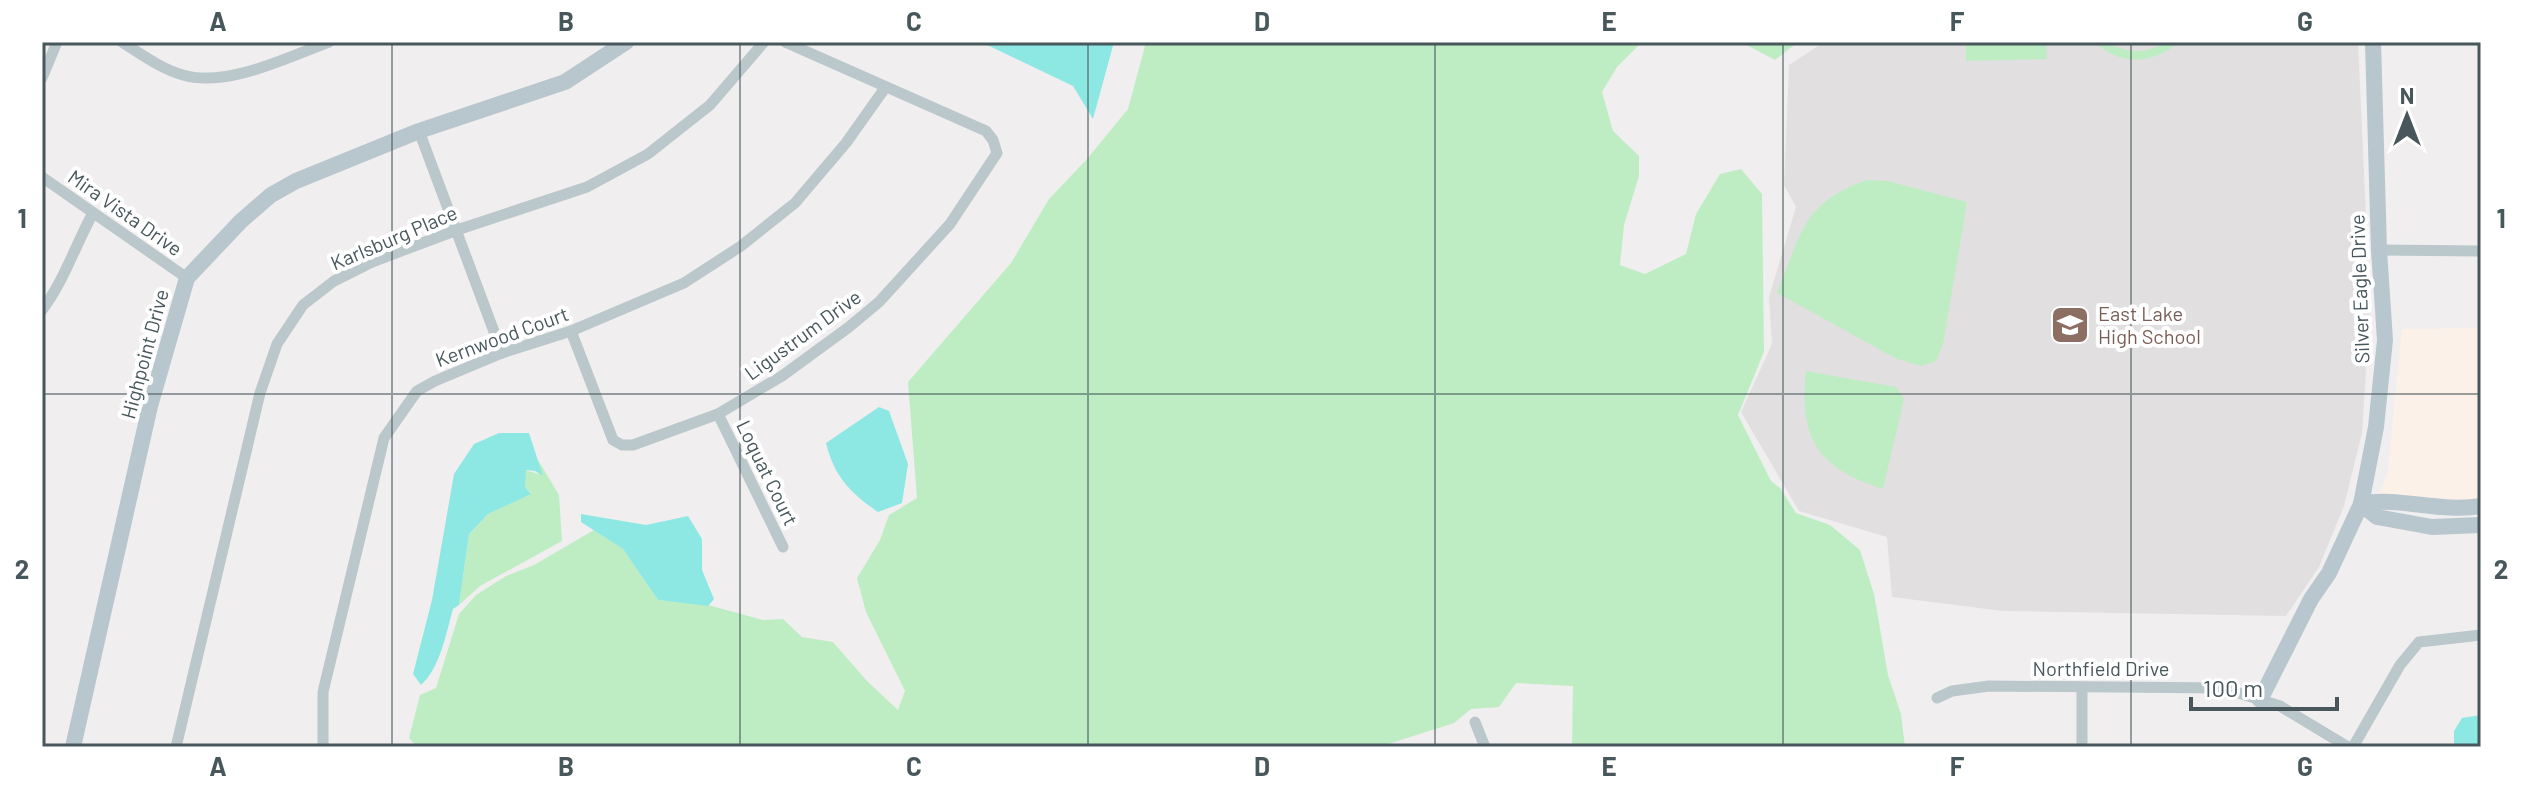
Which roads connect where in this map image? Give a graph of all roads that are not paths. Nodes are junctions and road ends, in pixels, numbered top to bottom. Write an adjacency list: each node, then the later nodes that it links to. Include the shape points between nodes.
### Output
1 (57, 42): 8 (street)
2 (122, 42): 3 (street, via 192,77 230,77)
3 (329, 42)
4 (626, 42): 10 (street, Highpoint Drive, via 565,82)
5 (764, 42): 13 (street, Karlsburg Place, via 710,105 648,154 587,187)
6 (785, 42): 9 (street, Ligustrum Drive)
7 (2373, 42): 14 (street, Silver Eagle Drive)
8 (42, 78)
9 (885, 88): 18 (street, Kernwood Court, via 795,203 741,246 684,283); 20 (street, Ligustrum Drive, via 986,131 997,153 950,224 879,302 782,376)
10 (419, 131): 13 (street); 16 (street, Highpoint Drive, via 271,195)
11 (42, 177): 12 (street, Mira Vista Drive)
12 (93, 213): 16 (street, Mira Vista Drive); 17 (street)
13 (457, 230): 19 (street); 31 (street, Karlsburg Place, via 334,281 303,305 277,344 260,393)
14 (2379, 250): 15 (street); 21 (street, Silver Eagle Drive, via 2385,340)
15 (2481, 251)
16 (187, 278): 30 (street, Highpoint Drive, via 150,406)
17 (42, 310)
18 (571, 331): 19 (street, Kernwood Court); 20 (street, Ligustrum Drive, via 613,440 633,445)
19 (502, 353): 32 (street, Kernwood Court, via 417,391 384,438 323,692)
20 (718, 414): 24 (street, Loquat Court)
21 (2361, 504): 22 (street, via 2378,500 2434,508); 23 (street, via 2377,517 2419,525); 28 (street, Silver Eagle Drive)
22 (2481, 506)
23 (2481, 525)
24 (783, 547)
25 (2481, 635): 35 (street, via 2419,642)
26 (2082, 688): 27 (street, Northfield Drive, via 1989,686); 28 (street, Northfield Drive, via 2223,688); 34 (street)
27 (1937, 698)
28 (2260, 700): 35 (street, Northfield Drive)
29 (1475, 722): 33 (street)
30 (73, 747)
31 (176, 747)
32 (323, 747)
33 (1485, 747)
34 (2082, 747)
35 (2351, 747)

